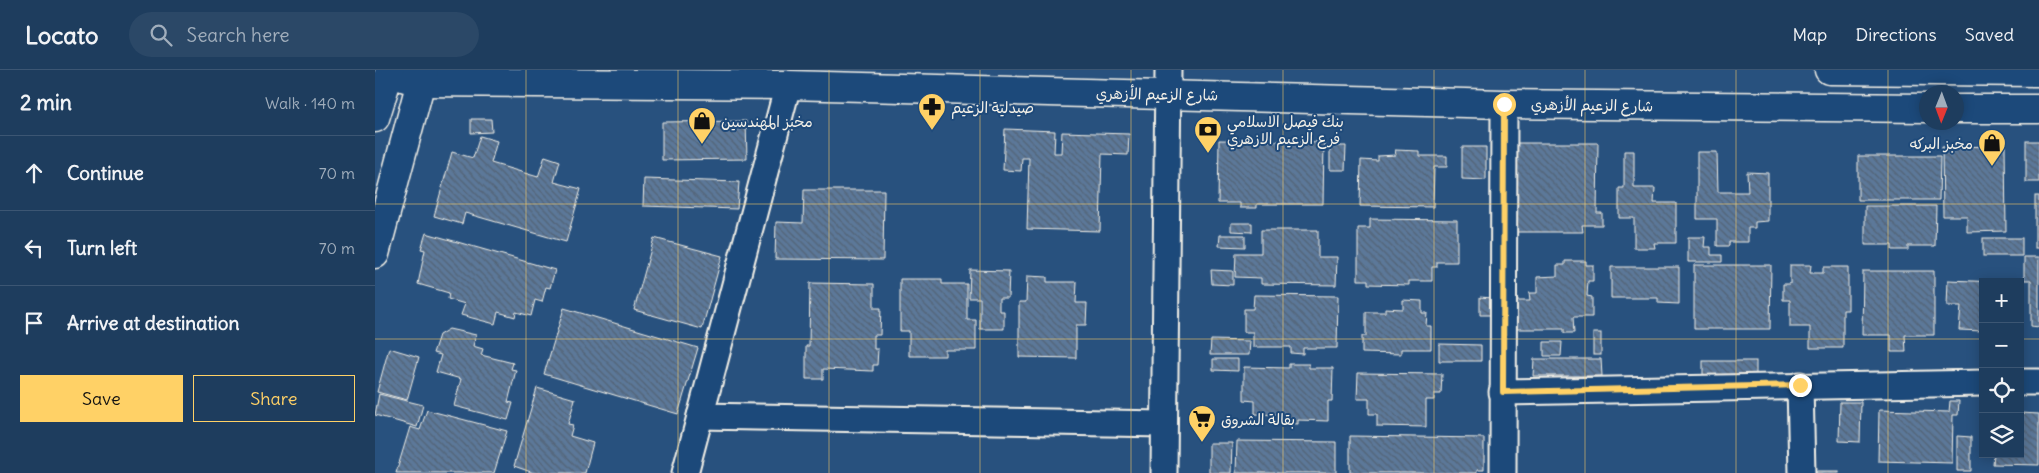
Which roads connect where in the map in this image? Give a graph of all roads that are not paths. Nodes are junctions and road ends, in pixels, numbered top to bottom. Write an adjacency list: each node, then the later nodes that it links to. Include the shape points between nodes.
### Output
1 (1829, 70): 3 (main road)
2 (389, 72): 4 (main road, شارع الزعيم الأزهري); 11 (main road)
3 (2039, 72)
4 (422, 76): 6 (main road, شارع الزعيم الأزهري); 12 (main road)
5 (1168, 82): 6 (main road, شارع الزعيم الأزهري); 7 (main road, شارع الزعيم الأزهري); 19 (street)
6 (788, 85): 18 (street)
7 (1504, 104): 8 (main road, شارع الزعيم الأزهري); 17 (street)
8 (1919, 108)
9 (1964, 109): 10 (main road)
10 (2039, 109)
11 (375, 118)
12 (375, 254)
13 (2024, 382): 14 (street)
14 (2039, 382)
15 (1979, 383): 16 (street)
16 (1800, 385): 17 (street); 23 (street)
17 (1503, 392): 22 (street)
18 (700, 416): 19 (street); 20 (street)
19 (1164, 424): 21 (street)
20 (685, 473)
21 (1163, 473)
22 (1503, 473)
23 (1802, 473)

